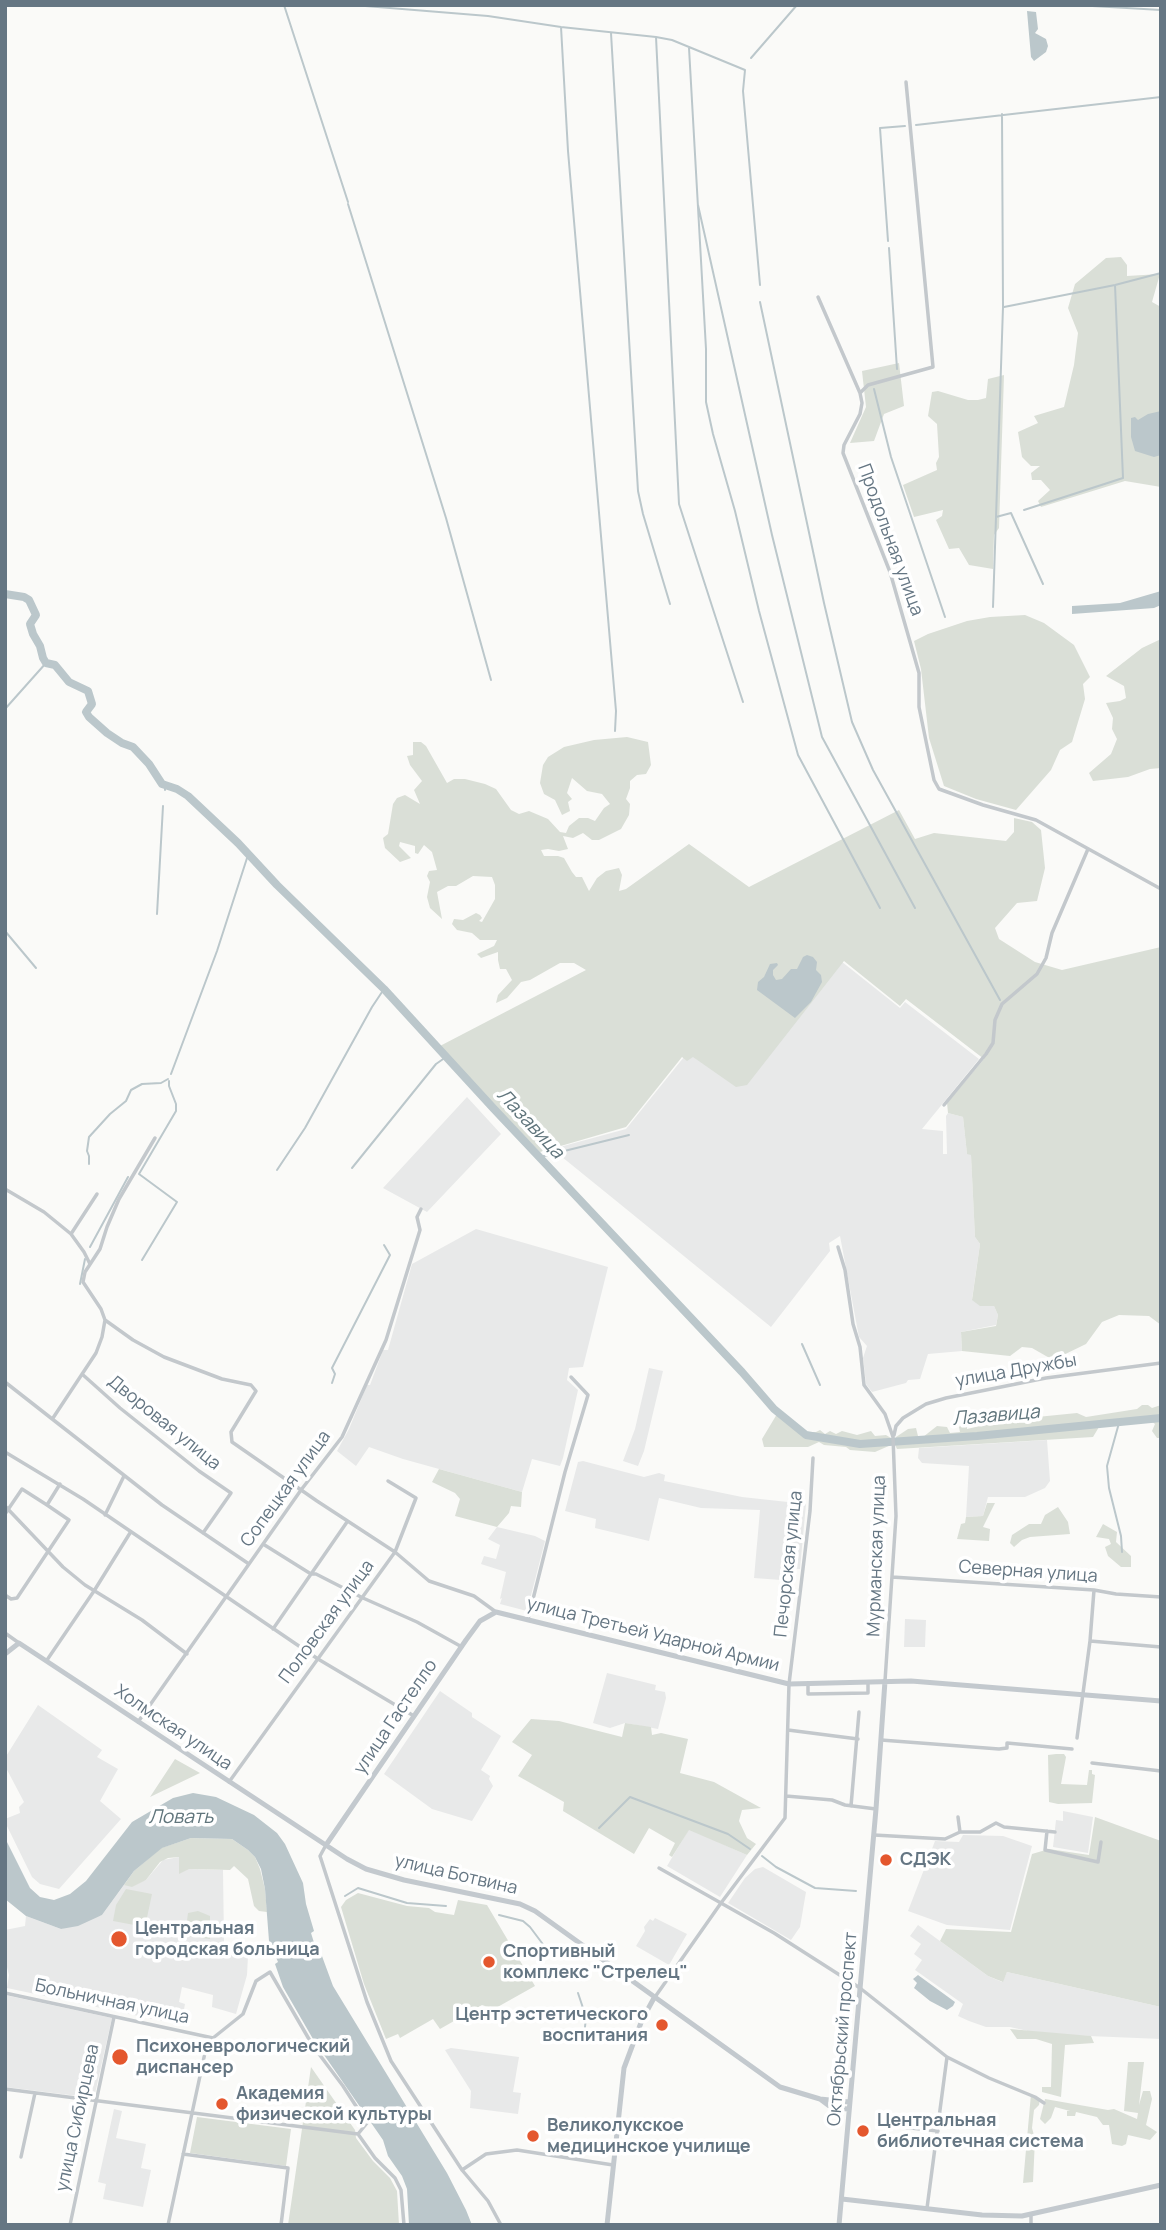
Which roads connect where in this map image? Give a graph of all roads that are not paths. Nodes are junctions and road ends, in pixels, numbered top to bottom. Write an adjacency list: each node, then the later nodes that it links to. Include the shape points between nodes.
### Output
1 (906, 82): 3 (street, via 933,368 867,385)
2 (818, 297): 3 (street)
3 (860, 393): 4 (street, Продольная улица, via 860,414 843,453 890,572 919,673 919,708 934,780 939,789 1036,820)
4 (1088, 849): 5 (street, Продольная улица); 6 (street, via 1046,958 1037,974 1002,1004 993,1043)
5 (1161, 889)
6 (944, 1105)
7 (155, 1138): 13 (street, via 119,1199)
8 (5, 1189): 11 (street)
9 (97, 1194): 11 (street)
10 (421, 1209): 26 (street, Сопецкая улица, via 417,1217 420,1230 386,1340 342,1437)
11 (71, 1234): 13 (street)
12 (838, 1247): 20 (street, Мурманская улица, via 864,1385 885,1414)
13 (90, 1264): 14 (street, via 83,1282)
14 (105, 1320): 16 (street, via 96,1353); 26 (street, улица Третьей Ударной Армии, via 164,1357 251,1385 256,1391 231,1432 232,1442)
15 (1161, 1363): 20 (street, улица Дружбы, via 1046,1378 946,1398 903,1418)
16 (82, 1374): 19 (street); 32 (street, Дворовая улица, via 231,1493)
17 (571, 1377): 46 (street, via 588,1395)
18 (5, 1382): 19 (street)
19 (52, 1418): 23 (street)
20 (893, 1437): 38 (street, Мурманская улица, via 896,1516)
21 (5, 1452): 25 (street)
22 (813, 1458): 60 (street, Печорская улица)
23 (124, 1476): 29 (street); 32 (street)
24 (388, 1481): 35 (street, Половская улица, via 416,1498)
25 (60, 1484): 27 (street); 29 (street)
26 (301, 1490): 30 (street, улица Третьей Ударной Армии); 33 (street, Сопецкая улица)
27 (47, 1505): 28 (street, via 22,1489); 34 (street, via 69,1520)
28 (6, 1510): 34 (street)
29 (106, 1515): 31 (street)
30 (348, 1521): 35 (street, улица Третьей Ударной Армии); 37 (street)
31 (130, 1532): 40 (street); 43 (street)
32 (203, 1532): 36 (street)
33 (263, 1544): 36 (street, Сопецкая улица); 37 (street)
34 (48, 1552): 40 (street); 41 (street, via 17,1598)
35 (395, 1552): 44 (street, Половская улица); 45 (street, улица Третьей Ударной Армии, via 429,1581 474,1596)
36 (249, 1564): 43 (street, Сопецкая улица)
37 (311, 1574): 44 (street); 47 (street)
38 (892, 1577): 39 (street, Северная улица); 57 (street, Мурманская улица)
39 (1094, 1590): 42 (street, Северная улица); 49 (street)
40 (94, 1591): 54 (street); 56 (street)
41 (5, 1595)
42 (1161, 1597)
43 (226, 1598): 47 (street); 54 (street, Сопецкая улица)
44 (363, 1598): 51 (street); 55 (street, Половская улица)
45 (496, 1612): 46 (main road, улица Третьей Ударной Армии); 51 (main road, улица Гастелло, via 480,1621)
46 (528, 1619): 60 (main road, улица Третьей Ударной Армии)
47 (273, 1629): 55 (street)
48 (5, 1633): 50 (street, Холмская улица)
49 (1090, 1641): 52 (street); 61 (street)
50 (19, 1643): 53 (main road); 56 (main road, Холмская улица)
51 (461, 1647): 64 (main road, улица Гастелло)
52 (1161, 1647)
53 (5, 1654)
54 (187, 1654): 65 (street, Сопецкая улица)
55 (318, 1659): 64 (street); 73 (street, Половская улица)
56 (47, 1660): 65 (main road, Холмская улица)
57 (885, 1681): 58 (main road, улица Третьей Ударной Армии); 61 (main road, улица Третьей Ударной Армии); 69 (main road, Мурманская улица)
58 (868, 1682): 59 (main road, улица Третьей Ударной Армии); 59 (street, via 868,1693 808,1694)
59 (808, 1683): 60 (main road, улица Третьей Ударной Армии)
60 (789, 1684): 66 (street, Печорская улица)
61 (1082, 1694): 62 (main road, улица Третьей Ударной Армии); 67 (street)
62 (1161, 1701)
63 (859, 1712): 68 (street)
64 (414, 1716): 83 (main road, улица Гастелло)
65 (138, 1722): 73 (main road, Холмская улица)
66 (789, 1730): 68 (street); 74 (street, Печорская улица)
67 (1077, 1738)
68 (858, 1739): 75 (street)
69 (881, 1740): 70 (street); 76 (main road, Мурманская улица)
70 (1072, 1749)
71 (1092, 1763): 72 (street)
72 (1161, 1771)
73 (229, 1782): 83 (main road, Холмская улица)
74 (786, 1796): 75 (street); 85 (street, Печорская улица, via 785,1818)
75 (851, 1806): 76 (street)
76 (876, 1809): 81 (main road, Мурманская улица)
77 (958, 1817): 79 (street)
78 (1047, 1831): 79 (street, via 1004,1828 996,1823 980,1832); 80 (street); 82 (street, via 1045,1850 1098,1862)
79 (960, 1832): 81 (street, via 945,1839)
80 (1055, 1832)
81 (874, 1835): 86 (main road, Октябрьский проспект)
82 (1101, 1842)
83 (326, 1844): 88 (main road, улица Ботвина, via 366,1869 520,1903); 105 (street, via 320,1857 391,2061)
84 (659, 1868): 85 (street)
85 (721, 1903): 86 (street); 88 (street, Печорская улица)
86 (860, 1988): 91 (street); 96 (main road, Октябрьский проспект)
87 (5, 1993): 89 (street, Больничная улица)
88 (654, 1998): 96 (main road, улица Ботвина, via 780,2087 820,2099 832,2108); 104 (main road, via 624,2068)
89 (114, 2017): 90 (street, Больничная улица); 94 (street, улица Сибирцева)
90 (213, 2038): 97 (street, via 206,2049); 99 (street, via 243,2014 256,1981 270,1972 313,2046 367,2123)
91 (947, 2057): 95 (street); 100 (street)
92 (5, 2089): 93 (street)
93 (36, 2093): 94 (street); 103 (street)
94 (96, 2100): 97 (street); 110 (street, улица Сибирцева)
95 (1044, 2104)
96 (849, 2105): 107 (main road, Октябрьский проспект)
97 (192, 2113): 99 (street); 102 (street)
98 (884, 2125): 100 (street)
99 (358, 2134): 113 (street, via 395,2178 401,2190)
100 (937, 2134): 101 (street); 108 (street)
101 (1011, 2145)
102 (183, 2154): 111 (street); 112 (street, via 288,2168)
103 (21, 2157)
104 (613, 2165): 105 (street, via 517,2150 486,2154); 115 (main road)
105 (462, 2170): 114 (street)
106 (1161, 2185): 109 (main road)
107 (842, 2199): 108 (main road); 116 (main road, Октябрьский проспект)
108 (927, 2208): 109 (main road, via 982,2215)
109 (1031, 2214): 117 (street)
110 (70, 2225)
111 (168, 2225)
112 (281, 2225)
113 (404, 2225)
114 (501, 2225)
115 (607, 2225)
116 (839, 2225)
117 (1031, 2225)

